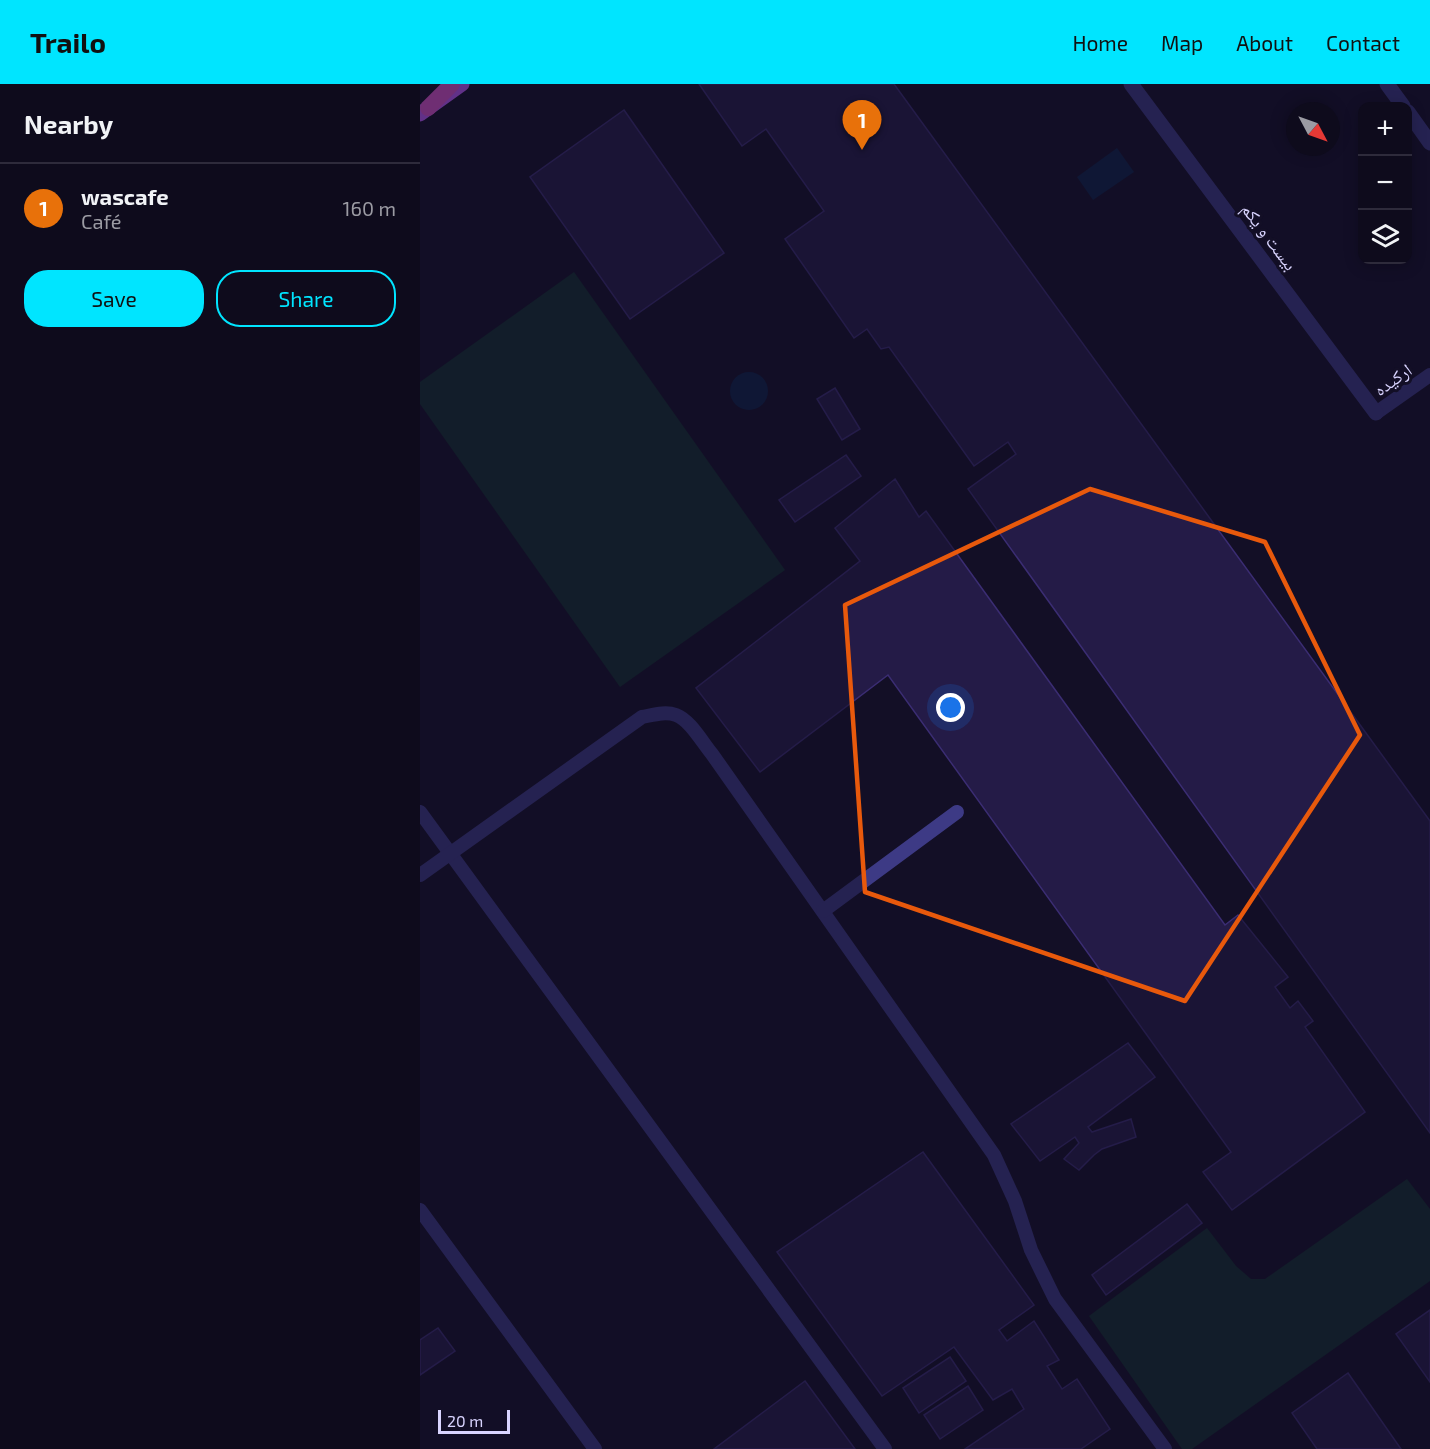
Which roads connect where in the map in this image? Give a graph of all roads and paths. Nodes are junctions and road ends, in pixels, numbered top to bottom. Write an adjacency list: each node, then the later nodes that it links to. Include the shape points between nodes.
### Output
1 (452, 84): 6 (highway)
2 (462, 84): 6 (main road)
3 (1131, 84): 10 (street, بیست و یکم)
4 (1387, 84): 5 (street)
5 (1400, 102)
6 (424, 111)
7 (1412, 119): 8 (street)
8 (1430, 143)
9 (1430, 375): 10 (lane, ارکیده)
10 (1376, 413)
11 (420, 812): 13 (lane)
12 (957, 812): 15 (lane)
13 (450, 853): 14 (lane); 15 (lane, via 642,717 676,715 712,753); 18 (lane)
14 (420, 874)
15 (823, 911): 19 (lane, via 994,1155 1031,1250 1056,1299)
16 (420, 1210): 17 (lane)
17 (595, 1449)
18 (885, 1449)
19 (1165, 1449)

